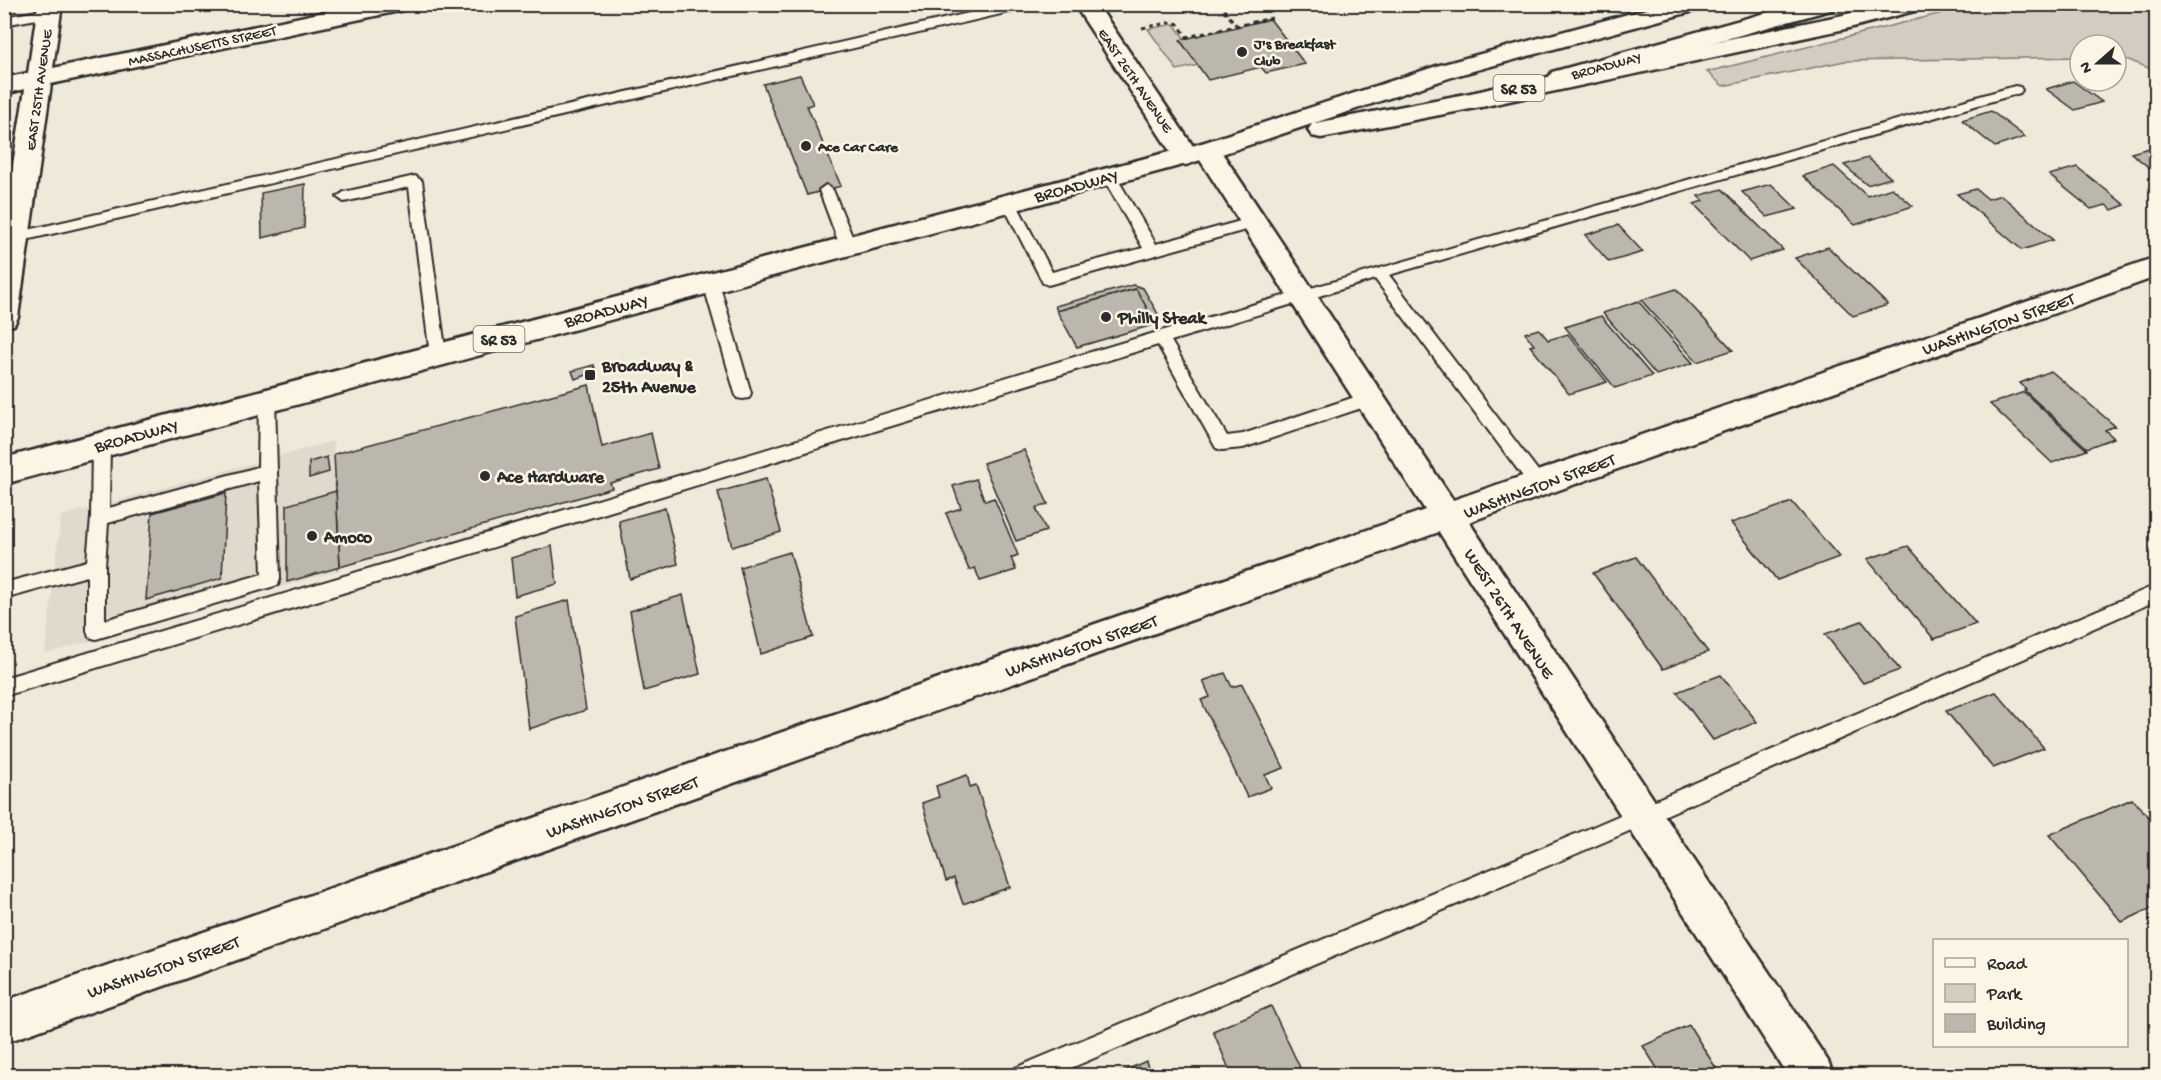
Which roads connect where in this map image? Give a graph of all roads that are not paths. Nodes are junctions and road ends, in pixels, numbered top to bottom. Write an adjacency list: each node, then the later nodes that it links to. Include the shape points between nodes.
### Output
1 (399, 4): 10 (main road, MASSACHUSETTS STREET)
2 (1027, 4): 9 (lane)
3 (1085, 4): 15 (main road, EAST 26TH AVENUE)
4 (1693, 4): 15 (main road, BROADWAY / SR 53, via 1449,70)
5 (1826, 4): 14 (main road, BROADWAY / SR 53)
6 (1914, 4): 14 (main road)
7 (49, 9): 8 (lane); 10 (main road, EAST 25TH AVENUE)
8 (4, 21)
9 (776, 62): 11 (lane); 21 (lane)
10 (39, 79): 12 (main road, MASSACHUSETTS STREET); 21 (main road, EAST 25TH AVENUE)
11 (783, 79)
12 (4, 86)
13 (2015, 90): 25 (lane)
14 (1482, 99): 15 (main road, BROADWAY / SR 53)
15 (1197, 153): 16 (main road, BROADWAY / SR 53); 20 (main road, WEST 26TH AVENUE)
16 (1108, 176): 19 (main road, BROADWAY / SR 53); 23 (lane)
17 (826, 190): 22 (lane)
18 (344, 197): 30 (lane, via 415,181)
19 (1009, 203): 22 (main road, BROADWAY / SR 53); 23 (lane, via 1048,279)
20 (1254, 222): 23 (lane); 27 (main road, WEST 26TH AVENUE)
21 (10, 239): 28 (main road, EAST 25TH AVENUE)
22 (848, 246): 26 (main road, BROADWAY / SR 53)
23 (1152, 250)
24 (2157, 267): 37 (main road, WASHINGTON STREET)
25 (1378, 273): 27 (lane); 37 (lane)
26 (711, 283): 30 (main road, BROADWAY / SR 53); 31 (lane)
27 (1302, 295): 29 (lane); 32 (main road, WEST 26TH AVENUE)
28 (4, 317)
29 (1161, 337): 32 (lane, via 1222,443 1243,441); 43 (lane)
30 (438, 355): 33 (main road, BROADWAY / SR 53)
31 (743, 393)
32 (1370, 398): 38 (main road, WEST 26TH AVENUE)
33 (267, 400): 34 (main road, BROADWAY / SR 53); 36 (lane)
34 (102, 445): 35 (main road, BROADWAY / SR 53); 39 (lane)
35 (4, 471)
36 (267, 472): 39 (lane); 40 (lane, via 271,579 96,631)
37 (1539, 485): 38 (main road, WASHINGTON STREET)
38 (1448, 517): 44 (main road, WEST 26TH AVENUE); 45 (main road, WASHINGTON STREET)
39 (100, 518): 40 (lane)
40 (96, 566): 41 (lane)
41 (4, 591)
42 (2157, 593): 44 (lane)
43 (4, 687)
44 (1642, 815): 46 (lane); 47 (main road, WEST 26TH AVENUE)
45 (4, 1022)
46 (1023, 1076)
47 (1813, 1076)

